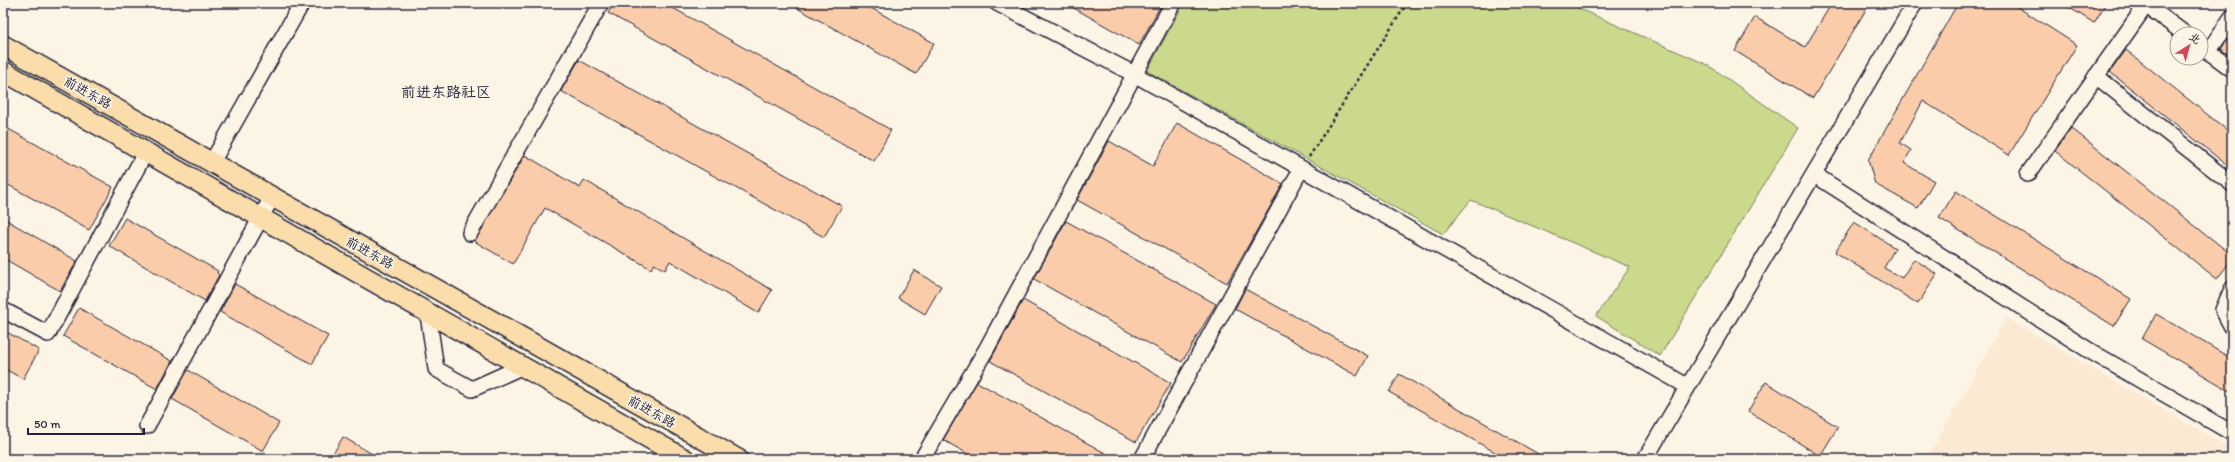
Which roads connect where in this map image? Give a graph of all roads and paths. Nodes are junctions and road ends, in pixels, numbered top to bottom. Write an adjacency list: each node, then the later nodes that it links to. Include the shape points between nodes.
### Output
1 (302, 3): 17 (street)
2 (601, 3): 24 (street)
3 (998, 3): 14 (street)
4 (1173, 3): 14 (street)
5 (1407, 3): 18 (path)
6 (1915, 3): 20 (street)
7 (2232, 17): 10 (street)
8 (2174, 26): 15 (street, via 2146,5)
9 (3, 44): 17 (main road, 前进东路)
10 (2209, 44)
11 (2209, 52): 12 (street)
12 (2232, 69)
13 (3, 71): 16 (main road, 前进东路)
14 (1134, 74): 18 (street); 35 (street, via 987,348)
15 (2096, 76): 19 (street); 21 (street)
16 (145, 153): 23 (main road, 前进东路); 26 (street, via 48,334)
17 (212, 162): 22 (main road, 前进东路)
18 (1301, 169): 30 (street); 36 (street)
19 (2028, 174)
20 (1815, 175): 30 (street); 32 (street, via 2090,350)
21 (2232, 184)
22 (272, 197): 23 (street); 34 (main road, 前进东路)
23 (260, 219): 27 (main road, 前进东路); 31 (street)
24 (470, 232)
25 (2232, 289): 28 (street, via 2224,310)
26 (3, 310)
27 (428, 314): 29 (main road, 前进东路); 29 (street, via 436,369 472,389)
28 (2232, 326)
29 (521, 367): 33 (main road, 前进东路)
30 (1687, 386): 37 (street)
31 (147, 426)
32 (2232, 433)
33 (685, 459)
34 (738, 459)
35 (922, 459)
36 (1142, 459)
37 (1645, 459)

